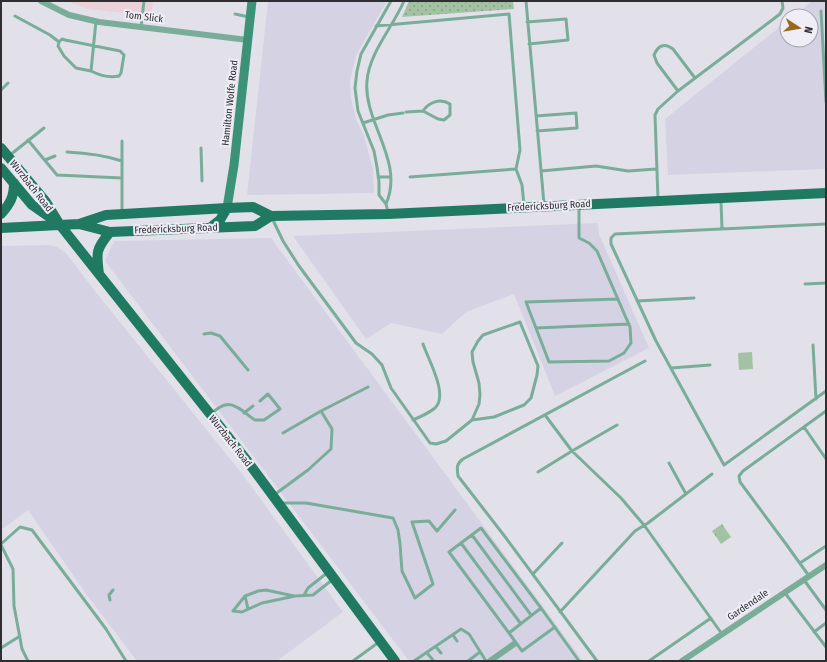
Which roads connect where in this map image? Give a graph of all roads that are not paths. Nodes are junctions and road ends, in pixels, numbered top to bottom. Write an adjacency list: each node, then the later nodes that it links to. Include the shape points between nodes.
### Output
1 (41, 1): 12 (street, Tom Slick, via 69,15)
2 (144, 1): 16 (lane)
3 (252, 1): 11 (street, Hamilton Wolfe Road)
4 (391, 1): 15 (lane)
5 (404, 1): 14 (lane)
6 (526, 1): 13 (lane)
7 (782, 1): 22 (lane, via 783,8 780,14)
8 (821, 11): 26 (lane)
9 (235, 14): 11 (lane)
10 (15, 16): 18 (lane)
11 (250, 17): 17 (street, Hamilton Wolfe Road)
12 (96, 21): 16 (street, Tom Slick); 20 (lane)
13 (527, 22): 19 (lane); 19 (lane, via 566,19 568,40)
14 (391, 25): 15 (lane); 29 (lane, via 371,61 368,72 367,93); 43 (lane, via 509,14 520,150)
15 (376, 26): 30 (lane, via 361,54 355,81 356,104)
16 (141, 27): 17 (street, Tom Slick)
17 (248, 40): 57 (street, Hamilton Wolfe Road)
18 (59, 42): 20 (lane, via 65,40); 21 (lane, via 58,46 64,56 76,68)
19 (529, 44): 28 (lane)
20 (94, 46): 21 (lane); 21 (lane, via 120,51 124,55 119,76 107,76)
21 (91, 71)
22 (695, 78): 25 (lane); 25 (lane, via 669,46 656,49 656,63)
23 (8, 83): 24 (lane)
24 (1, 90)
25 (678, 91): 44 (lane, via 655,115)
26 (826, 102)
27 (423, 111): 27 (lane, via 444,120 450,115 451,109 450,104 442,101 431,102); 29 (lane)
28 (536, 116): 32 (lane); 32 (lane, via 576,113 577,128)
29 (375, 120): 30 (lane); 46 (lane, via 385,147)
30 (363, 123): 49 (lane, via 374,152)
31 (44, 128): 33 (lane)
32 (537, 131): 45 (lane)
33 (28, 140): 38 (lane); 40 (lane)
34 (122, 141): 41 (lane)
35 (1, 148): 38 (main road, Wurzbach Road)
36 (201, 148): 50 (lane)
37 (67, 152): 41 (lane, via 86,153)
38 (9, 156): 65 (main road, Wurzbach Road, via 46,202)
39 (55, 156): 40 (lane)
40 (45, 160): 48 (lane, via 57,175)
41 (122, 161): 48 (lane)
42 (1, 168): 51 (main road, Wurzbach Road)
43 (516, 169): 47 (lane); 58 (lane, via 522,185)
44 (656, 169): 45 (lane, via 628,171 596,166); 54 (lane)
45 (541, 171): 56 (lane)
46 (390, 177): 49 (lane); 59 (lane)
47 (410, 177)
48 (122, 178): 61 (lane)
49 (378, 178): 59 (lane, via 379,195)
50 (202, 181)
51 (14, 183): 60 (main road, via 12,200); 65 (main road, Wurzbach Road, via 32,205)
52 (826, 193): 53 (main road, Fredericksburg Road)
53 (721, 198): 54 (main road, Fredericksburg Road); 68 (lane)
54 (658, 201): 55 (main road, Fredericksburg Road)
55 (579, 205): 56 (main road, Fredericksburg Road); 74 (lane, via 579,238 598,251)
56 (544, 207): 58 (main road, Fredericksburg Road)
57 (228, 208): 61 (main road, Fredericksburg Road); 62 (main road, Fredericksburg Road, via 253,207); 67 (main road, via 220,220)
58 (525, 208): 59 (main road, Fredericksburg Road)
59 (387, 209): 62 (main road, Fredericksburg Road)
60 (1, 214)
61 (122, 214): 63 (main road, Fredericksburg Road, via 106,215)
62 (271, 216): 67 (main road, Fredericksburg Road, via 255,226); 95 (lane, via 299,266 356,343 382,365 391,388)
63 (79, 224): 65 (main road, Fredericksburg Road); 69 (main road, Fredericksburg Road)
64 (826, 224): 68 (lane)
65 (60, 225): 66 (main road, Fredericksburg Road); 70 (main road, Wurzbach Road)
66 (1, 228)
67 (210, 228): 69 (main road, Fredericksburg Road)
68 (722, 229): 75 (lane, via 615,234 611,238 611,244)
69 (110, 232): 70 (main road, via 102,241 96,255)
70 (99, 274): 93 (main road, Wurzbach Road)
71 (826, 283): 72 (lane)
72 (805, 284)
73 (694, 298): 75 (lane)
74 (618, 299): 76 (lane); 77 (lane, via 526,302)
75 (637, 301): 83 (lane)
76 (629, 324): 77 (lane); 77 (lane, via 631,334 628,348 609,361 549,362)
77 (536, 328)
78 (204, 334): 84 (lane, via 220,336)
79 (423, 344): 95 (lane, via 439,386 440,396 435,409)
80 (813, 344): 87 (lane)
81 (645, 361): 94 (lane)
82 (710, 365): 83 (lane)
83 (671, 368): 87 (lane, via 724,465)
84 (248, 370)
85 (368, 387): 90 (lane)
86 (826, 391): 87 (lane)
87 (816, 398)
88 (260, 401): 92 (lane, via 268,394 280,409 264,420 256,420)
89 (253, 406): 92 (lane)
90 (321, 411): 99 (lane); 106 (lane, via 332,429 331,449)
91 (826, 411): 98 (lane)
92 (244, 413): 93 (lane, via 238,408 224,405)
93 (210, 414): 106 (main road, Wurzbach Road)
94 (545, 415): 100 (lane); 116 (lane, via 463,459 457,467 458,476)
95 (413, 420): 96 (lane, via 430,443 436,444 446,441)
96 (472, 420): 96 (lane, via 480,395 472,352 483,335 520,322 538,366 531,398 524,405 494,418)
97 (617, 426): 100 (lane)
98 (804, 427): 101 (lane); 114 (lane, via 739,476 740,482)
99 (283, 433)
100 (572, 451): 103 (lane); 108 (lane, via 621,498)
101 (826, 459)
102 (669, 463): 105 (lane)
103 (538, 472)
104 (712, 474): 105 (lane)
105 (686, 494): 108 (lane)
106 (275, 499): 107 (lane, via 393,518 398,530 402,571 415,598 433,584 412,522 429,521 437,532); 117 (main road, Wurzbach Road)
107 (455, 510)
108 (644, 525): 126 (lane, via 635,531); 128 (lane)
109 (472, 535): 110 (lane); 123 (lane, via 481,528); 127 (lane)
110 (461, 543): 130 (lane); 133 (lane, via 449,552)
111 (562, 543): 116 (lane)
112 (1, 544): 136 (lane, via 13,569 14,606); 151 (lane, via 20,527 32,530 106,629)
113 (826, 546): 114 (lane)
114 (800, 564): 118 (lane)
115 (826, 565): 118 (street, Gardendale)
116 (533, 574): 126 (lane)
117 (331, 576): 120 (lane, via 308,588); 120 (lane, via 313,595); 137 (main road, Wurzbach Road)
118 (806, 578): 119 (street, Gardendale); 125 (lane)
119 (785, 592): 132 (lane); 134 (street, Gardendale)
120 (304, 595): 122 (lane)
121 (245, 596): 122 (lane, via 266,590); 124 (lane); 124 (lane, via 233,611 242,612)
122 (295, 596): 124 (lane, via 262,603)
123 (541, 608): 127 (lane); 131 (lane)
124 (248, 609)
125 (826, 610)
126 (560, 612): 158 (lane)
127 (531, 616): 130 (lane)
128 (711, 618): 134 (lane); 159 (lane)
129 (826, 623): 132 (lane)
130 (521, 624): 133 (lane)
131 (554, 627): 139 (lane, via 522,651); 157 (lane)
132 (814, 632): 141 (lane)
133 (509, 633): 139 (lane)
134 (722, 634): 160 (street, Gardendale)
135 (453, 635): 138 (lane); 140 (lane); 143 (lane, via 461,629 469,634)
136 (20, 636): 142 (lane); 150 (lane, via 22,649)
137 (380, 641): 152 (lane); 153 (main road, Wurzbach Road)
138 (457, 641)
139 (514, 643): 156 (street)
140 (436, 647): 144 (lane); 145 (lane)
141 (826, 647)
142 (1, 648)
143 (480, 652): 149 (lane); 155 (lane)
144 (427, 653): 147 (lane); 148 (lane)
145 (441, 653)
146 (468, 655): 149 (lane)
147 (420, 660): 154 (lane)
148 (433, 660)
149 (469, 660)
150 (28, 661)
151 (126, 661)
152 (353, 661)
153 (395, 661)
154 (414, 661)
155 (486, 661)
156 (490, 661)
157 (580, 661)
158 (597, 661)
159 (649, 661)
160 (682, 661)

